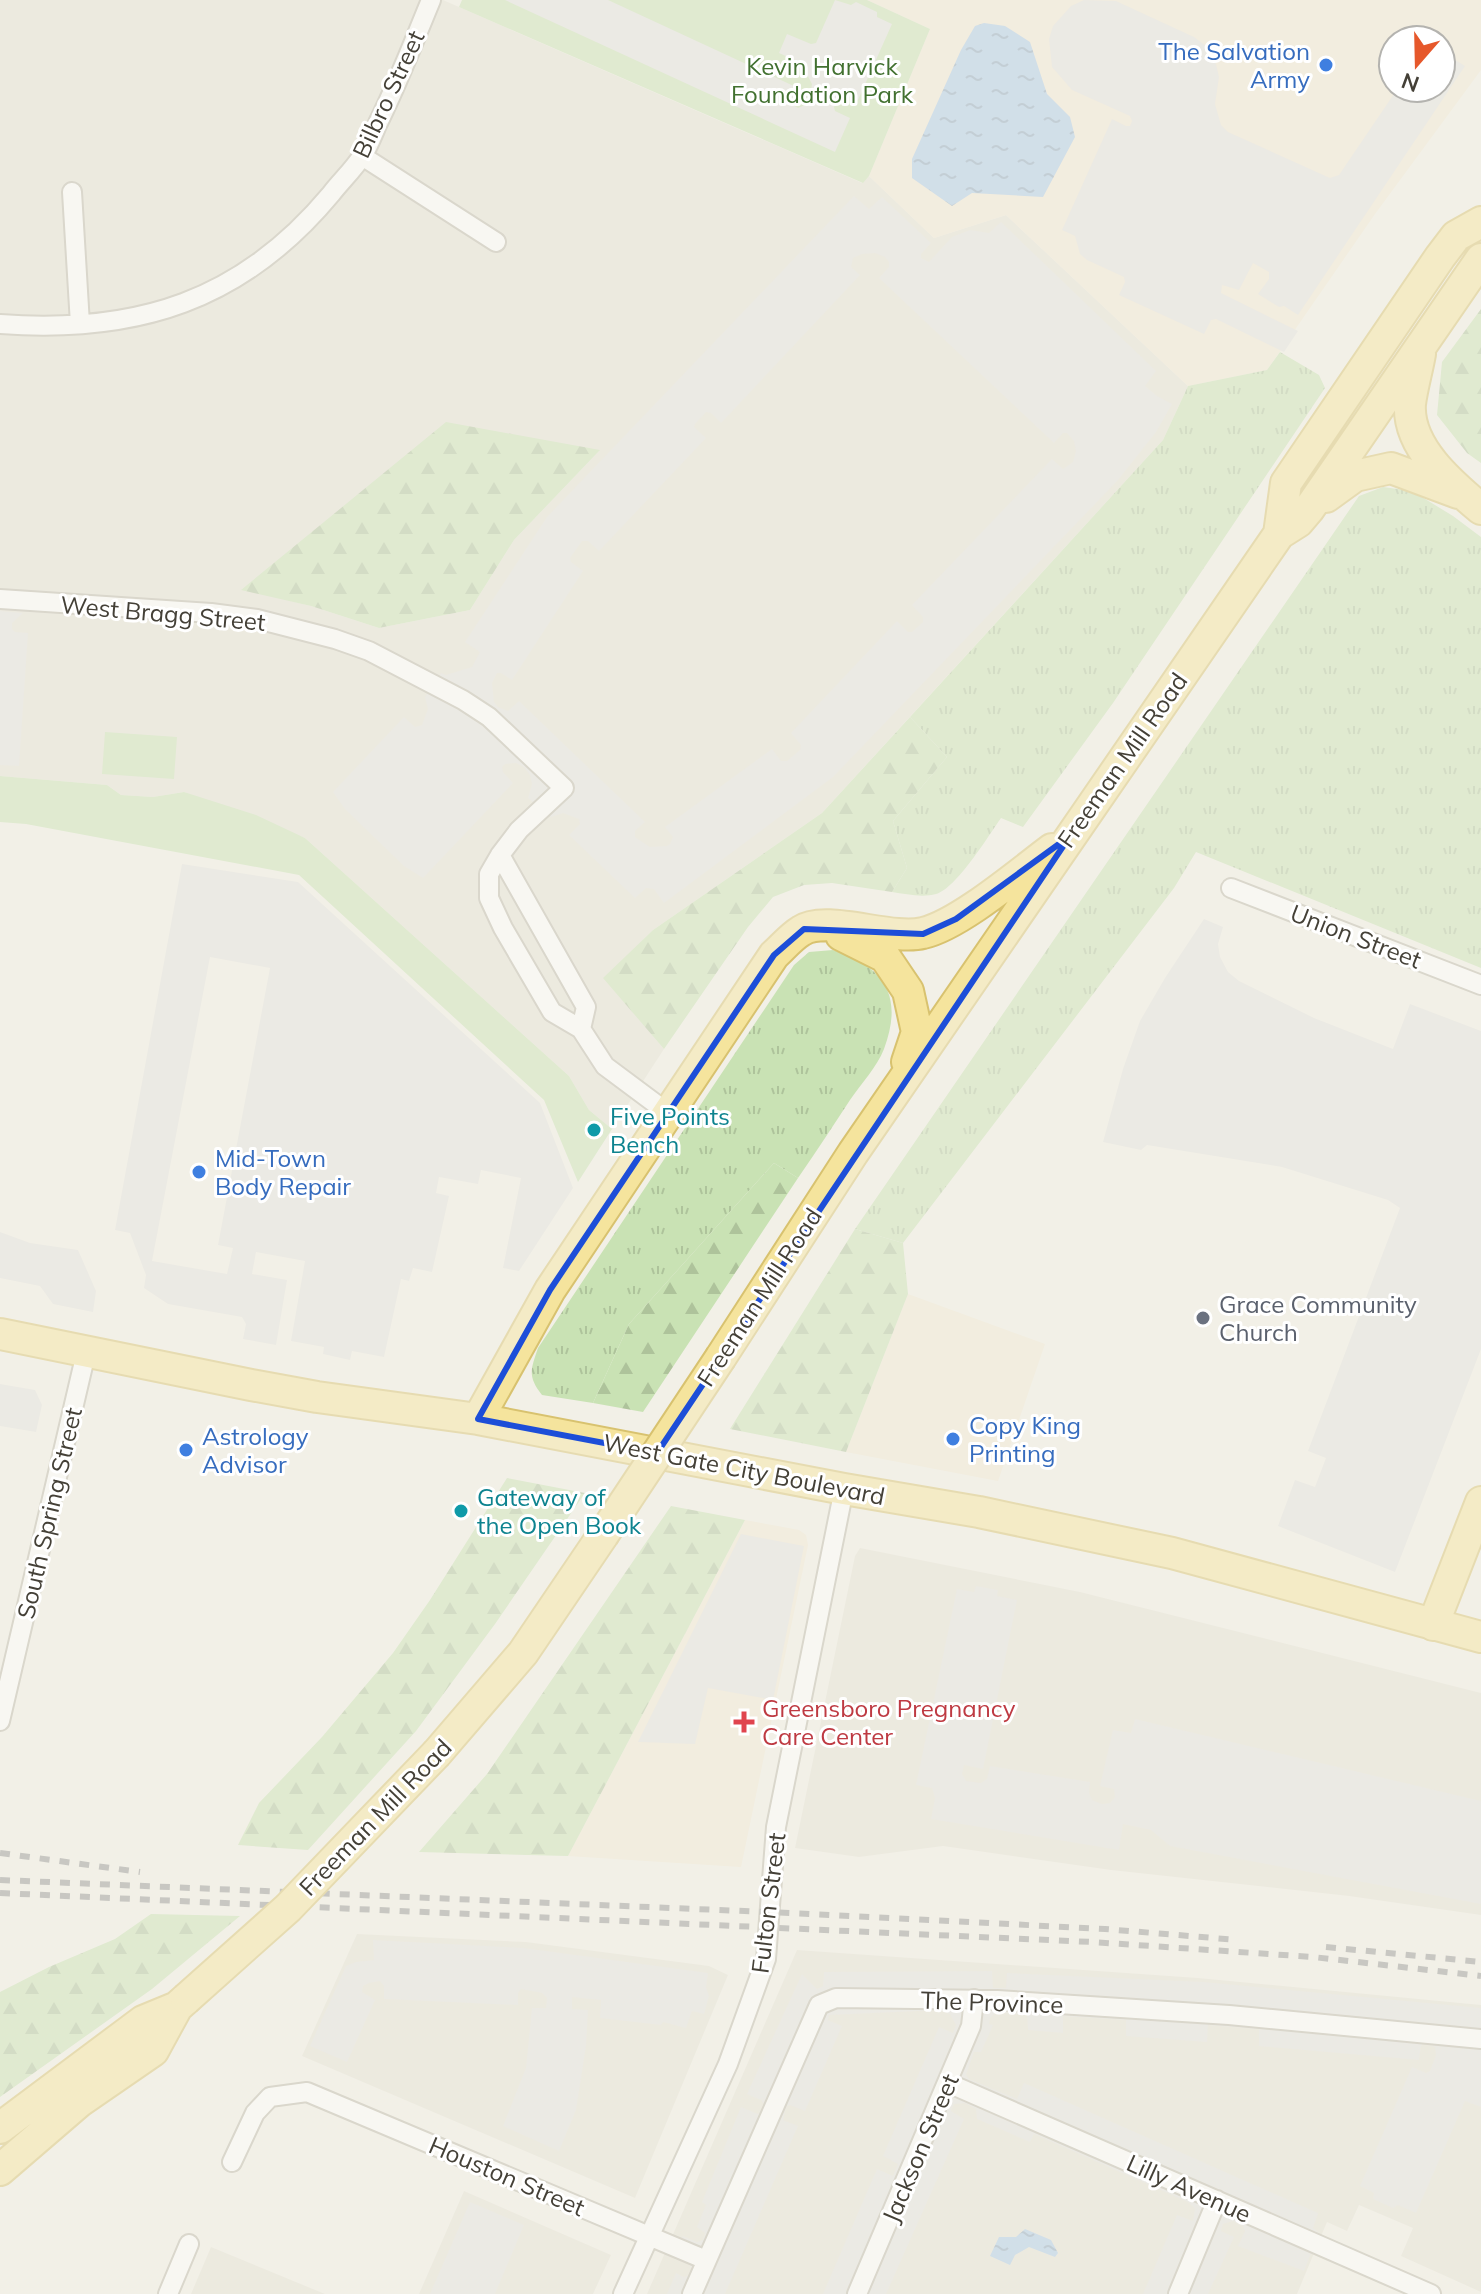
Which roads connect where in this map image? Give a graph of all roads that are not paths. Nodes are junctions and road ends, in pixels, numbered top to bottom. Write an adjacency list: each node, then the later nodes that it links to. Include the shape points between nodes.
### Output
1 (431, 0): 2 (street, Bilbro Street)
2 (362, 156): 5 (street); 8 (street, Bilbro Street, via 304,226 254,268 185,303 135,318)
3 (72, 192): 8 (street)
4 (1481, 222): 12 (main road, Freeman Mill Road, via 1456,236 1440,257 1286,483)
5 (496, 242)
6 (1481, 259): 9 (main road, Freeman Mill Road)
7 (0, 324): 8 (street, Bilbro Street)
8 (80, 324)
9 (1421, 344): 10 (main road, via 1410,407 1419,445); 11 (main road, Freeman Mill Road)
10 (1472, 502): 11 (main road, via 1391,468 1355,476)
11 (1309, 509): 12 (main road, Freeman Mill Road)
12 (1279, 534): 14 (main road, Freeman Mill Road)
13 (0, 599): 15 (street, West Bragg Street, via 257,619 369,651 489,717 564,788)
14 (1070, 836): 17 (main road, via 956,919 923,934 836,925); 22 (main road, Freeman Mill Road)
15 (500, 855): 18 (street); 19 (street, via 489,874 489,898)
16 (1231, 888): 20 (street, Union Street)
17 (804, 929): 22 (main road, via 847,936 885,957 908,991 917,1032); 23 (main road, via 774,955)
18 (553, 945): 19 (street); 21 (street, via 586,1007)
19 (525, 965): 21 (street, via 552,1012)
20 (1481, 985)
21 (581, 1029): 23 (street, via 605,1066)
22 (898, 1088): 33 (main road, Freeman Mill Road, bridge, via 523,1653 437,1753 288,1908)
23 (668, 1113): 26 (main road, via 550,1290)
24 (0, 1334): 25 (main road, West Gate City Boulevard)
25 (86, 1353): 26 (main road, West Gate City Boulevard, via 317,1397); 31 (street, South Spring Street)
26 (478, 1419): 27 (main road, West Gate City Boulevard)
27 (844, 1489): 29 (main road, West Gate City Boulevard, via 1172,1553); 40 (street, Fulton Street, via 776,1827 766,1959 728,2064)
28 (1481, 1502): 29 (main road)
29 (1433, 1625): 30 (main road, West Gate City Boulevard)
30 (1481, 1637)
31 (0, 1721)
32 (974, 1999): 34 (street, The Province, via 1229,2015); 35 (street, Jackson Street, via 971,2026); 42 (street, The Province, via 836,1998 819,2005)
33 (182, 2003): 36 (main road, Freeman Mill Road, via 143,2021); 38 (main road, Freeman Mill Road, via 153,2051 79,2102)
34 (1481, 2039)
35 (948, 2083): 39 (street, Lilly Avenue); 46 (street, Jackson Street)
36 (0, 2128)
37 (232, 2162): 40 (street, Houston Street, via 255,2113 270,2097 307,2092)
38 (0, 2170)
39 (1217, 2200): 47 (street); 48 (street, Lilly Avenue)
40 (649, 2235): 42 (street, Houston Street); 44 (street, Fulton Street)
41 (189, 2244): 43 (street)
42 (706, 2260): 45 (street, The Province)
43 (168, 2294)
44 (623, 2294)
45 (692, 2294)
46 (857, 2294)
47 (1178, 2294)
48 (1431, 2294)

